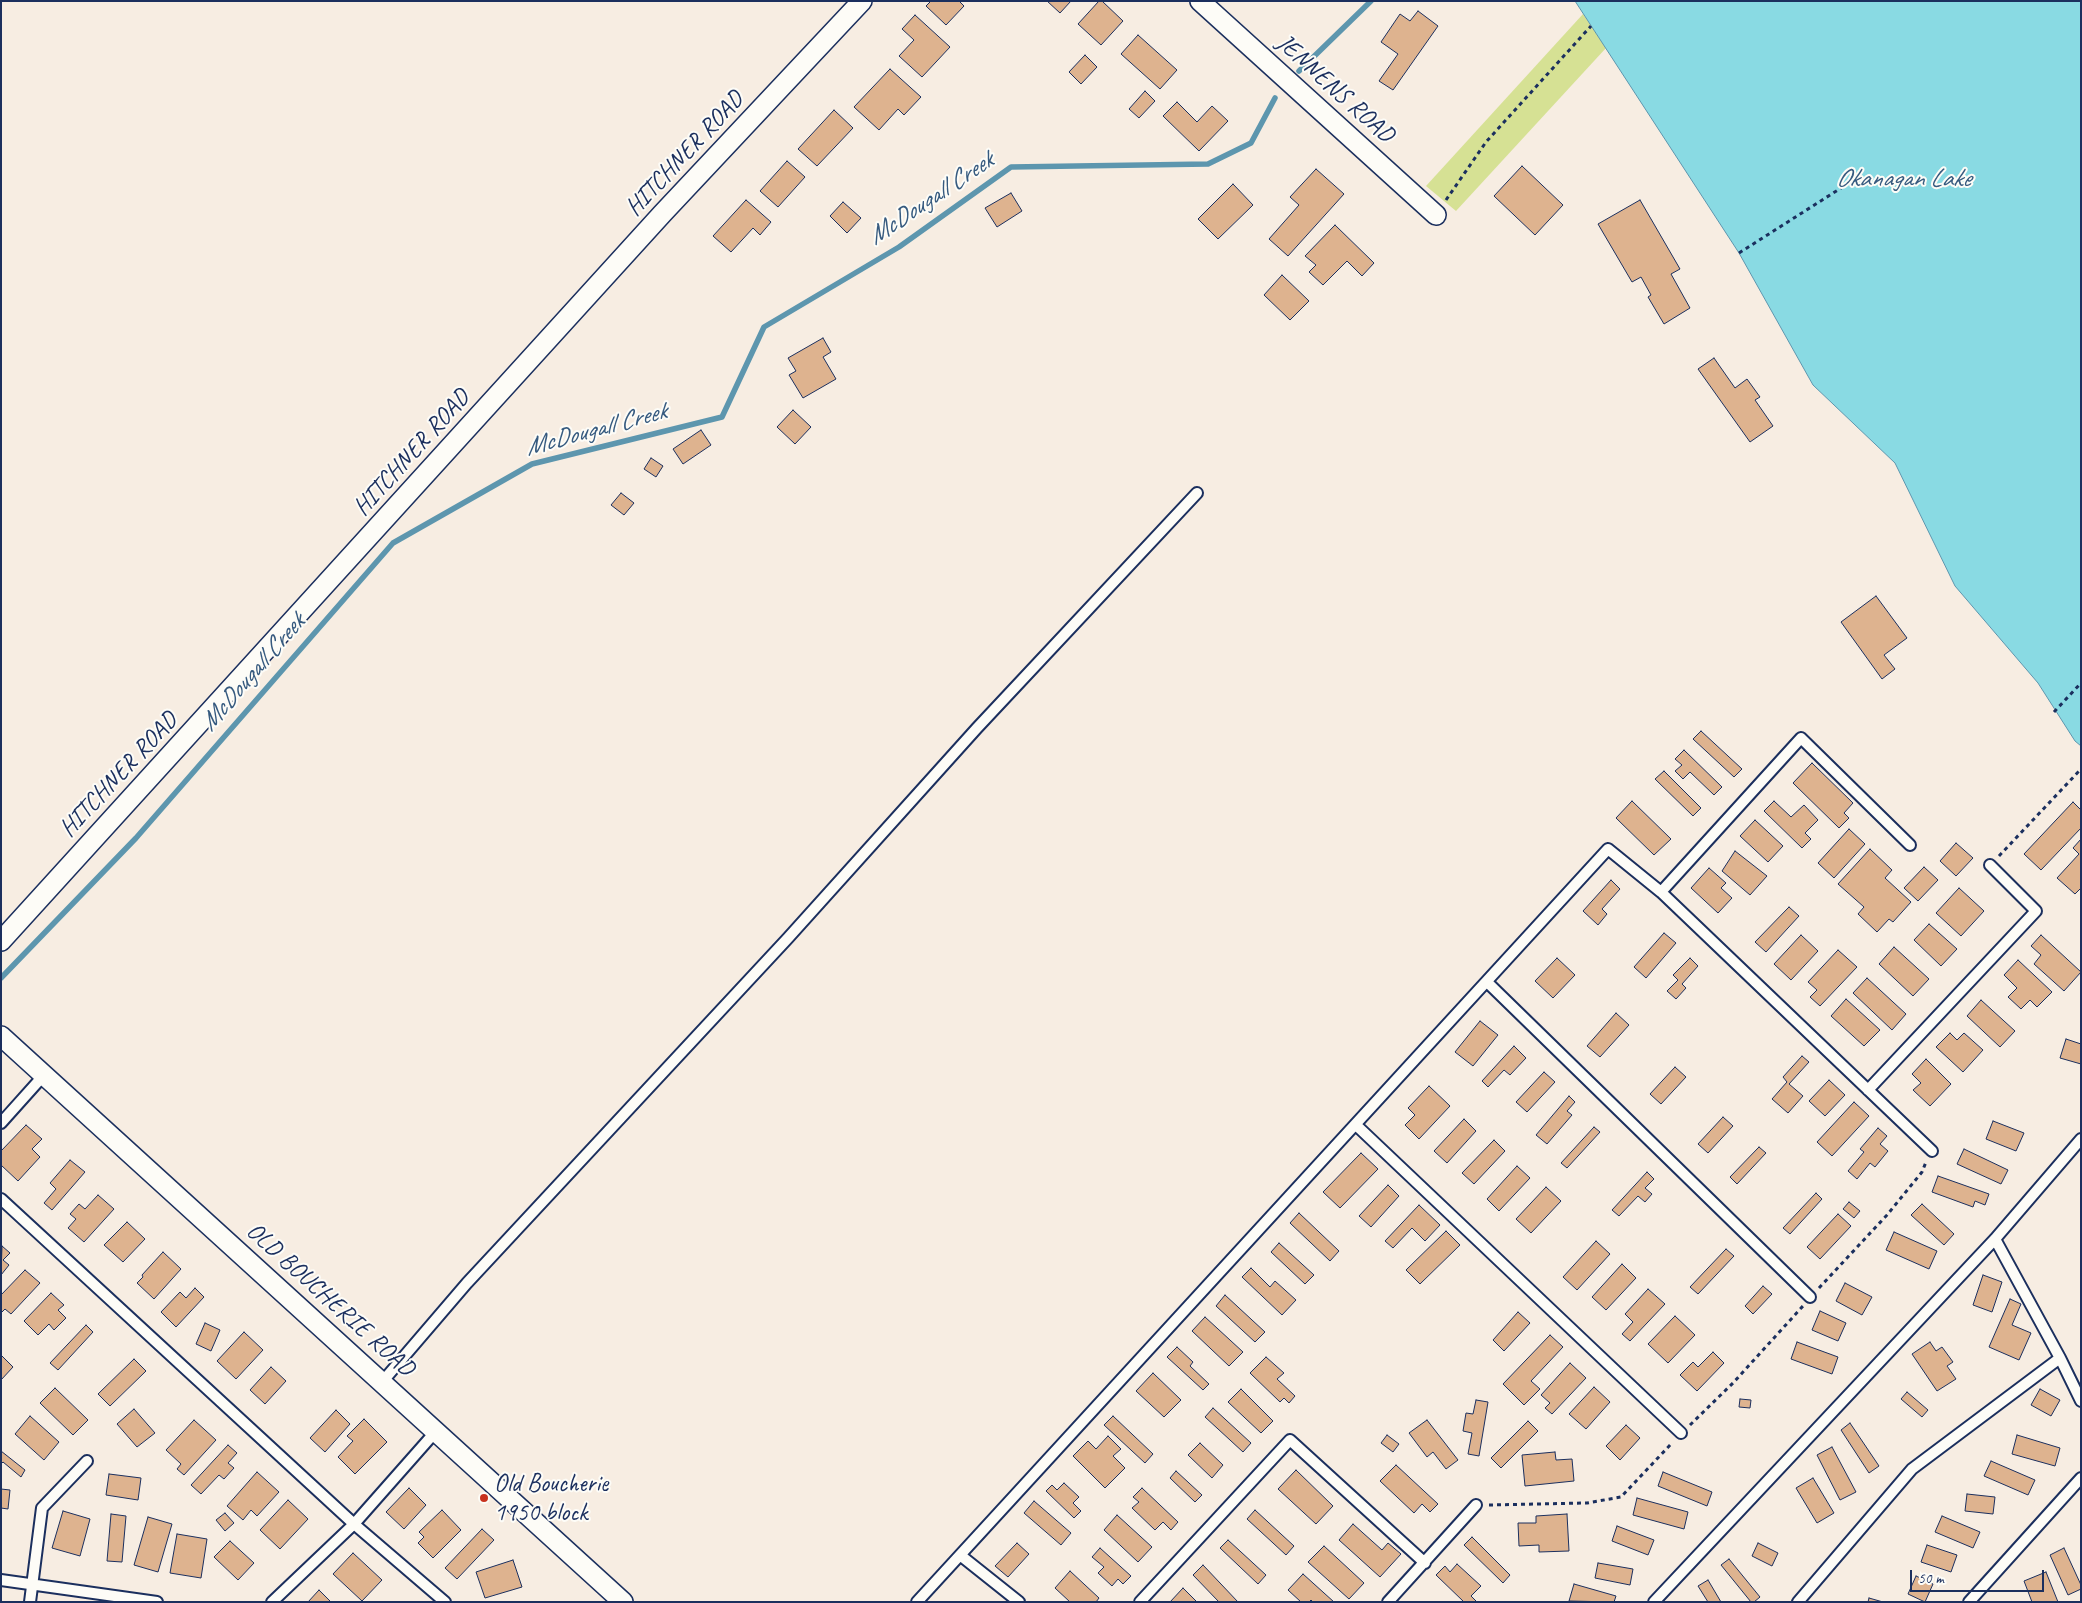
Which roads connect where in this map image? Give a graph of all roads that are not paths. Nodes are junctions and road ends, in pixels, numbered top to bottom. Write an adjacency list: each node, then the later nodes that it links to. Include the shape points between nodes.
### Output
1 (862, 1): 8 (street, HITCHNER ROAD, via 662,214)
2 (1200, 1): 3 (street, JENNENS ROAD)
3 (1436, 214)
4 (1197, 494): 21 (lane, via 977,728 782,945 474,1276)
5 (1910, 844): 7 (lane, via 1801,738)
6 (1990, 866): 12 (lane, via 2036,910)
7 (1661, 892): 9 (lane, via 1608,849); 12 (lane)
8 (1, 941)
9 (1487, 982): 14 (lane); 19 (lane)
10 (1, 1036): 11 (street, OLD BOUCHERIE ROAD)
11 (44, 1075): 13 (lane); 21 (street, OLD BOUCHERIE ROAD)
12 (1868, 1090): 16 (lane)
13 (1, 1123)
14 (1356, 1125): 24 (lane); 29 (lane)
15 (2081, 1139): 18 (lane)
16 (1932, 1151)
17 (1, 1199): 28 (lane)
18 (1995, 1239): 20 (lane); 42 (lane)
19 (1810, 1297)
20 (2060, 1358): 22 (lane); 43 (lane, via 1912,1469)
21 (383, 1382): 23 (street, OLD BOUCHERIE ROAD)
22 (2081, 1401)
23 (437, 1430): 28 (lane); 37 (street, OLD BOUCHERIE ROAD)
24 (1681, 1433)
25 (87, 1461): 32 (lane, via 42,1508)
26 (2081, 1478): 44 (lane)
27 (1476, 1505): 30 (lane)
28 (354, 1524): 35 (lane); 36 (lane)
29 (960, 1556): 38 (lane); 39 (lane)
30 (1424, 1563): 40 (lane, via 1290,1440); 41 (lane)
31 (1, 1580): 32 (lane)
32 (32, 1584): 33 (lane); 34 (lane)
33 (30, 1602)
34 (157, 1602)
35 (272, 1602)
36 (446, 1602)
37 (623, 1602)
38 (917, 1602)
39 (1019, 1602)
40 (1140, 1602)
41 (1388, 1602)
42 (1654, 1602)
43 (1798, 1602)
44 (1970, 1602)

